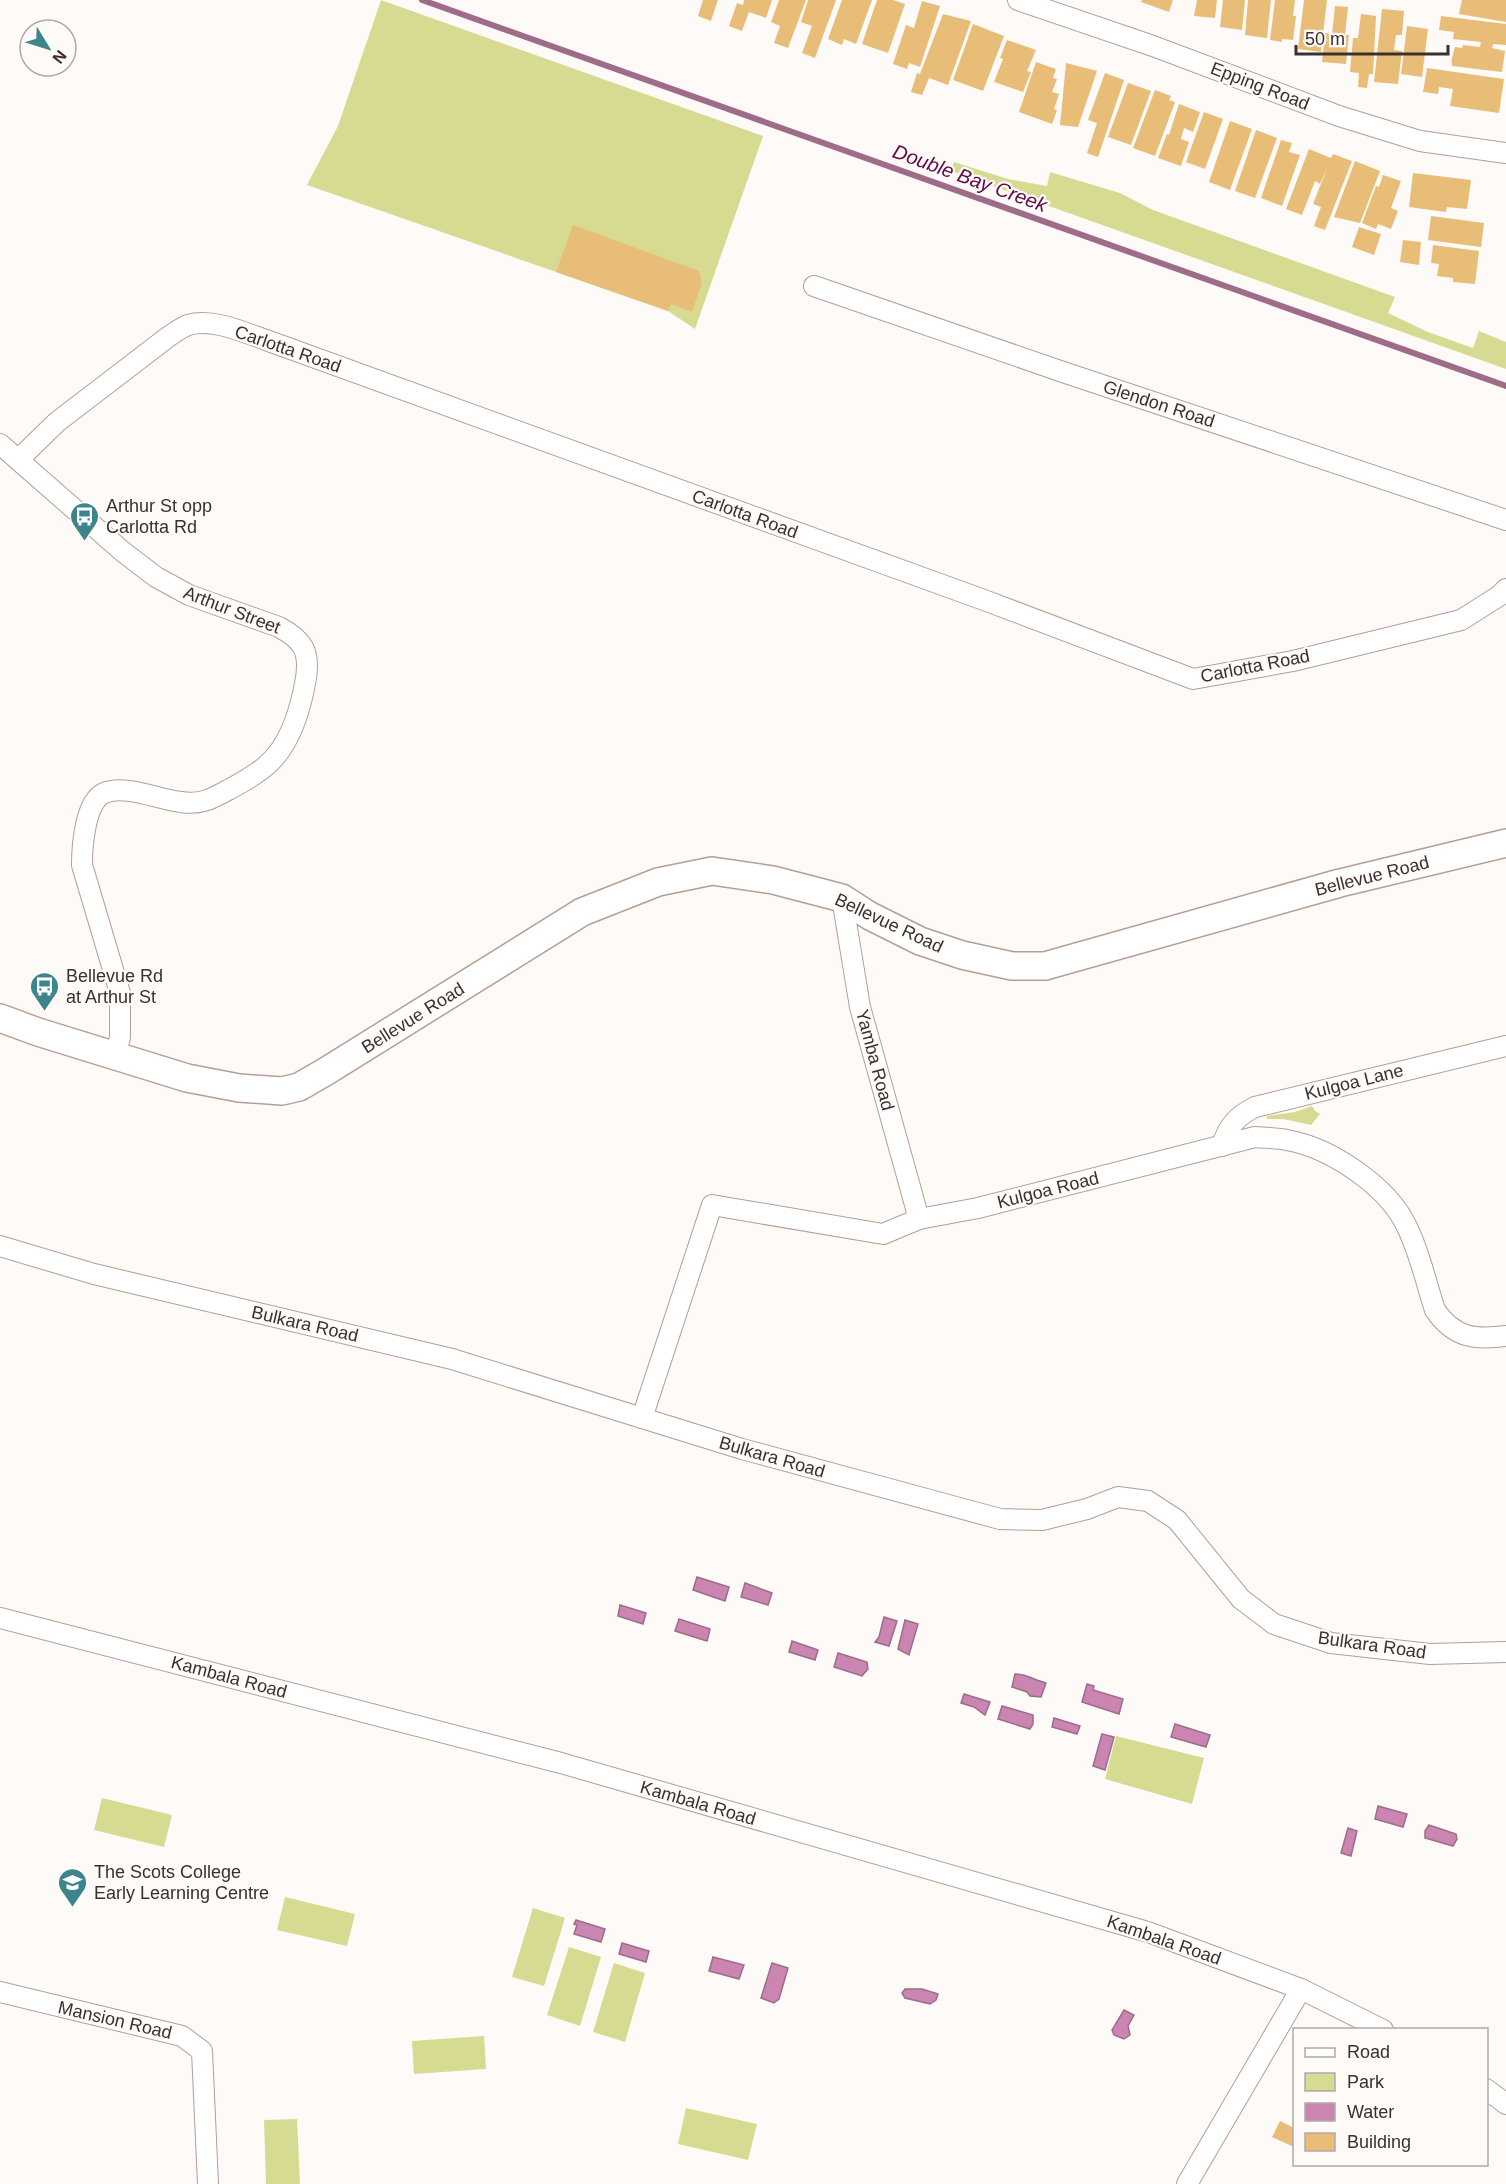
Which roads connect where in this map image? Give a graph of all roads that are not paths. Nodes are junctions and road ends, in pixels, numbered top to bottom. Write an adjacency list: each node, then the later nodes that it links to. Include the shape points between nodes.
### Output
1 (1018, 0): 2 (street, Epping Road, via 1339,116 1420,141)
2 (1506, 153)
3 (814, 286): 6 (street, Glendon Road)
4 (0, 444): 5 (street)
5 (19, 459): 7 (street, Carlotta Road, via 57,422 168,337 187,325 202,324 266,340 1193,679 1293,661 1461,620); 12 (street, Arthur Street, via 156,577 189,595 292,634 304,647 308,663 291,730 278,754 249,778 203,803 116,791 104,794 93,804 82,848 82,865 120,993)
6 (1506, 520)
7 (1506, 589)
8 (1506, 843): 9 (street, Bellevue Road, via 1340,883 1045,966 1012,966 920,941)
9 (842, 898): 12 (street, Bellevue Road, via 773,880 712,871 658,882 582,912 325,1072 299,1087 282,1091 239,1088 187,1077); 14 (street, Yamba Road, via 860,1007)
10 (0, 1018): 12 (street, Bellevue Road)
11 (1506, 1046): 13 (street, Kulgoa Lane, via 1255,1107 1233,1122)
12 (116, 1055)
13 (1222, 1146): 14 (street, Kulgoa Road, via 978,1208); 16 (street, Kulgoa Road, via 1255,1137 1288,1140 1354,1169 1382,1192 1407,1226 1435,1310 1444,1322 1459,1333 1478,1338)
14 (919, 1219): 17 (street, Kulgoa Road, via 883,1234 712,1205)
15 (0, 1246): 17 (street, Bulkara Road, via 94,1274 452,1359)
16 (1506, 1336)
17 (642, 1418): 19 (street, Bulkara Road, via 1000,1518 1042,1520 1118,1497 1148,1501 1177,1520 1241,1599 1274,1624 1331,1643 1430,1654)
18 (0, 1618): 20 (street, Kambala Road, via 572,1766 1148,1932)
19 (1506, 1652)
20 (1301, 1989): 22 (street, Kambala Road); 26 (street)
21 (0, 1992): 25 (street, Mansion Road, via 182,2036 202,2051)
22 (1379, 2028)
23 (1488, 2090): 24 (street)
24 (1506, 2104)
25 (208, 2184)
26 (1186, 2184)

